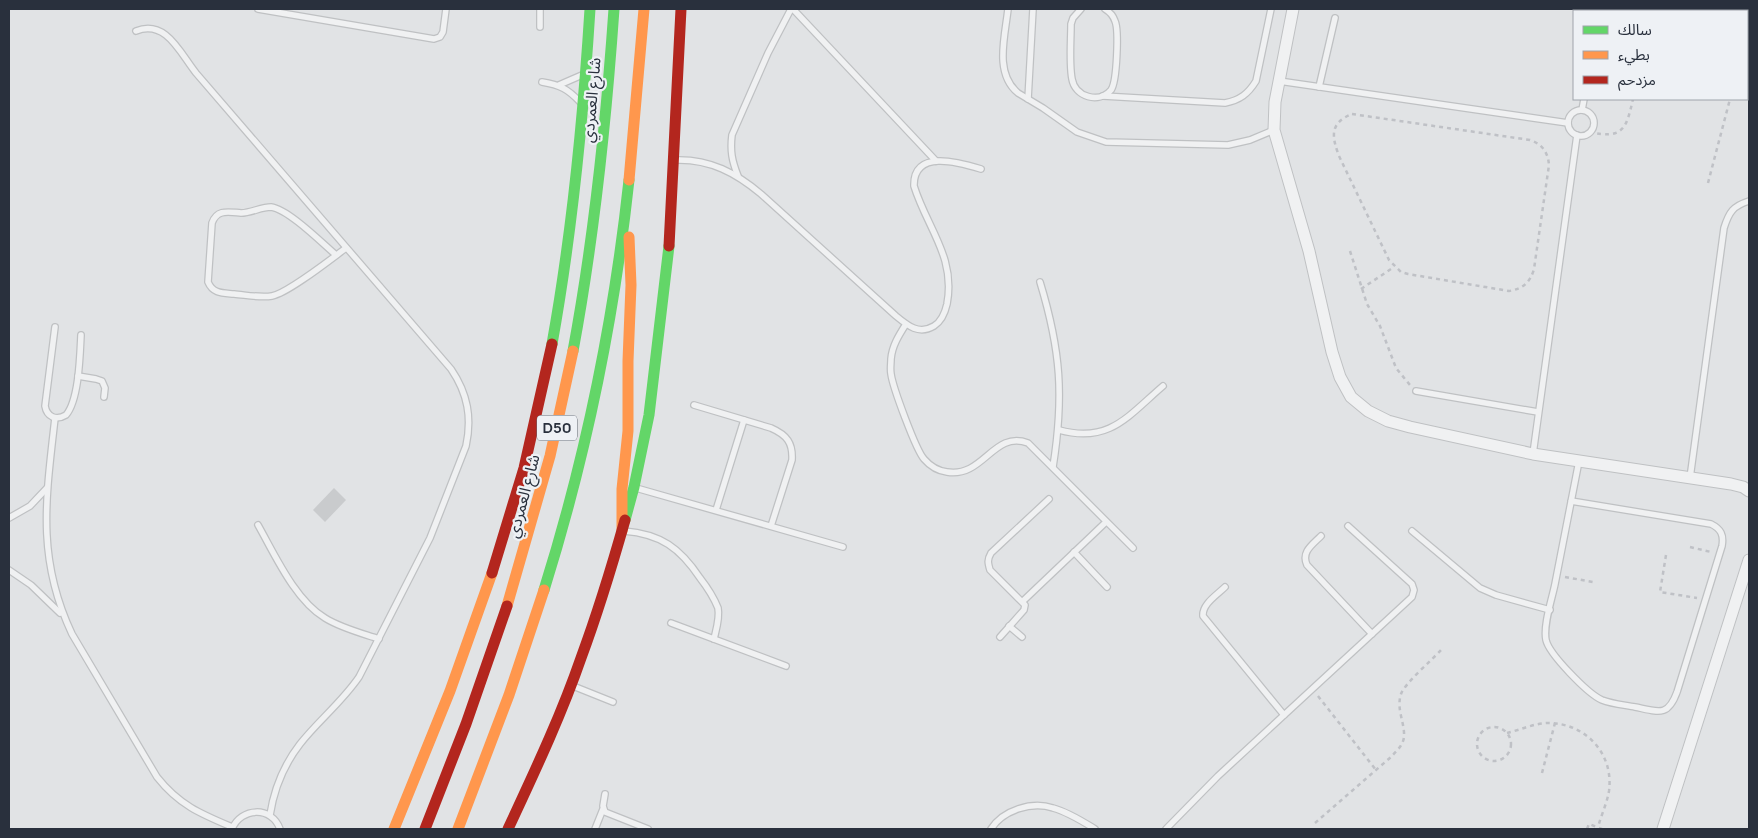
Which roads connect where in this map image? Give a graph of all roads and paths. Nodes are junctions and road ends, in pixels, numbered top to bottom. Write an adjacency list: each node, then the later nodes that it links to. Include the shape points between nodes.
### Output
1 (258, 9): 2 (lane, via 434,39 443,32)
2 (446, 9)
3 (540, 9): 16 (lane)
4 (590, 9): 18 (main road)
5 (614, 9): 118 (main road, شارع العمردي / D50, via 596,213 562,408 534,521 510,600 472,712)
6 (644, 9): 40 (main road, D50)
7 (681, 9): 34 (main road)
8 (792, 9): 35 (lane); 37 (lane, via 765,60 732,136 730,148)
9 (1008, 9): 24 (lane, via 1003,72 1013,89)
10 (1033, 9): 24 (lane)
11 (1081, 9): 23 (lane, via 1072,24 1072,80 1084,95 1093,98)
12 (1105, 9): 23 (lane, via 1112,14 1116,26 1116,71 1111,90)
13 (1271, 9): 23 (lane, via 1256,81 1251,90 1235,101)
14 (1293, 9): 19 (street)
15 (1335, 18): 22 (lane)
16 (540, 27)
17 (136, 31): 41 (lane, via 157,29 168,36)
18 (586, 72): 21 (lane); 28 (main road)
19 (1279, 81): 22 (lane); 31 (street)
20 (542, 82): 21 (lane)
21 (559, 85): 28 (lane)
22 (1319, 87): 30 (lane)
23 (1103, 96)
24 (1028, 99): 31 (lane, via 1086,137 1106,142 1228,144 1250,140)
25 (1584, 100): 29 (lane)
26 (1633, 100): 32 (path, via 1629,119 1617,134 1608,136)
27 (1730, 100): 38 (path)
28 (583, 106): 117 (main road, via 564,273 544,384 524,467 467,648)
29 (1582, 110): 30 (lane, via 1570,114); 32 (lane, via 1590,113 1594,121)
30 (1568, 123): 33 (lane, via 1570,130)
31 (1274, 130): 59 (street, via 1309,251 1332,352 1351,397 1388,421)
32 (1589, 132): 33 (lane)
33 (1577, 135): 55 (lane)
34 (673, 160): 37 (lane, via 708,163); 64 (main road, via 669,252 655,375)
35 (936, 161): 36 (lane); 47 (lane, via 926,162 918,168 914,186 945,259 947,304 939,323 928,329 916,330)
36 (981, 169)
37 (738, 176): 47 (lane)
38 (1708, 183)
39 (1749, 201): 62 (lane, via 1736,206 1728,215 1724,228)
40 (626, 212): 74 (main road, via 631,285); 119 (main road, D50, via 594,402 567,513 525,653)
41 (346, 248): 43 (lane); 99 (lane, via 451,370 462,388 468,409 466,446 430,538)
42 (1350, 251): 46 (path)
43 (336, 255): 43 (lane, via 275,295 262,297 218,292 208,282 212,223 222,212 277,208)
44 (1394, 267): 44 (path, via 1416,276 1509,291 1528,282 1534,270 1549,165 1542,146 1530,140 1370,116 1352,114 1344,117 1334,131 1336,148); 46 (path)
45 (1040, 282): 58 (lane, via 1058,355)
46 (1362, 289): 52 (path, via 1396,368)
47 (906, 324): 61 (lane, via 896,339 891,356 891,374 916,447 924,459 934,468 960,472 973,467 1009,440 1019,439 1028,443)
48 (55, 327): 56 (lane, via 45,406 48,414)
49 (81, 335): 50 (lane)
50 (78, 376): 53 (lane, via 102,381); 56 (lane, via 68,412)
51 (1164, 386): 58 (lane, via 1106,431 1074,435)
52 (1416, 390): 55 (lane)
53 (104, 397)
54 (694, 405): 57 (lane)
55 (1538, 412): 59 (lane)
56 (55, 418): 63 (lane)
57 (744, 420): 68 (lane); 72 (lane, via 781,432 793,450)
58 (1059, 430): 61 (lane)
59 (1533, 454): 60 (street)
60 (1579, 461): 62 (street); 67 (lane)
61 (1053, 467): 70 (lane)
62 (1690, 478): 65 (street)
63 (47, 488): 69 (lane, via 30,506); 92 (lane, via 46,539 53,581)
64 (634, 488): 68 (lane); 74 (main road)
65 (1747, 489)
66 (1049, 499): 90 (lane, via 988,558 990,570)
67 (1571, 500): 81 (lane, via 1711,524 1721,532); 85 (lane)
68 (716, 510): 72 (lane)
69 (9, 518)
70 (1106, 522): 79 (lane); 80 (lane)
71 (258, 525): 99 (lane, via 288,576 313,609 327,619)
72 (771, 526): 77 (lane)
73 (1348, 526): 95 (lane, via 1407,579 1414,590 1408,602)
74 (622, 531): 98 (lane, via 657,538 683,556 703,582 718,610); 102 (main road)
75 (1412, 531): 91 (lane, via 1480,588)
76 (1321, 536): 95 (lane, via 1305,553 1307,565)
77 (843, 547)
78 (1690, 547): 81 (path)
79 (1132, 548)
80 (1074, 552): 87 (lane); 90 (lane)
81 (1720, 554): 89 (lane)
82 (1666, 555): 89 (path, via 1660,592)
83 (1749, 560): 128 (street)
84 (9, 570): 92 (lane, via 43,594)
85 (1556, 576): 86 (path); 91 (lane)
86 (1593, 582)
87 (1107, 587)
88 (1224, 587): 105 (lane, via 1205,606 1203,616)
89 (1706, 599): 91 (lane, via 1677,692 1670,707 1662,711 1604,701 1588,691 1548,647 1546,632)
90 (1023, 601): 94 (lane, via 1024,610)
91 (1550, 610)
92 (64, 617): 115 (lane, via 165,788 186,806)
93 (671, 623): 98 (lane)
94 (1009, 626): 96 (lane); 97 (lane)
95 (1372, 634): 103 (lane)
96 (1000, 637)
97 (1022, 637)
98 (714, 639): 101 (lane)
99 (379, 640): 112 (lane, via 352,688 291,756 277,784)
100 (1441, 650): 108 (path, via 1402,693 1400,716 1404,737 1401,747)
101 (786, 666)
102 (571, 685): 104 (lane); 120 (main road)
103 (1312, 689): 105 (lane); 108 (path)
104 (613, 702)
105 (1284, 715): 125 (lane)
106 (1555, 723): 107 (path); 109 (path); 114 (path, via 1581,730 1595,742 1604,756 1609,791)
107 (1507, 733): 107 (path, via 1497,727 1480,732 1476,743 1480,755 1496,761 1506,756 1511,745)
108 (1376, 770): 113 (path)
109 (1542, 773)
110 (606, 794): 111 (lane)
111 (603, 809): 121 (lane); 122 (lane, via 610,816)
112 (270, 815): 115 (lane, via 248,813); 116 (lane)
113 (1315, 824)
114 (1598, 827): 126 (path, via 1589,824); 127 (path)
115 (232, 828)
116 (280, 829)
117 (394, 829)
118 (425, 829)
119 (458, 829)
120 (508, 829)
121 (595, 829)
122 (648, 829)
123 (991, 829): 124 (lane, via 1011,812 1031,806 1052,807)
124 (1095, 829)
125 (1166, 829)
126 (1587, 829)
127 (1602, 829)
128 (1663, 829)

